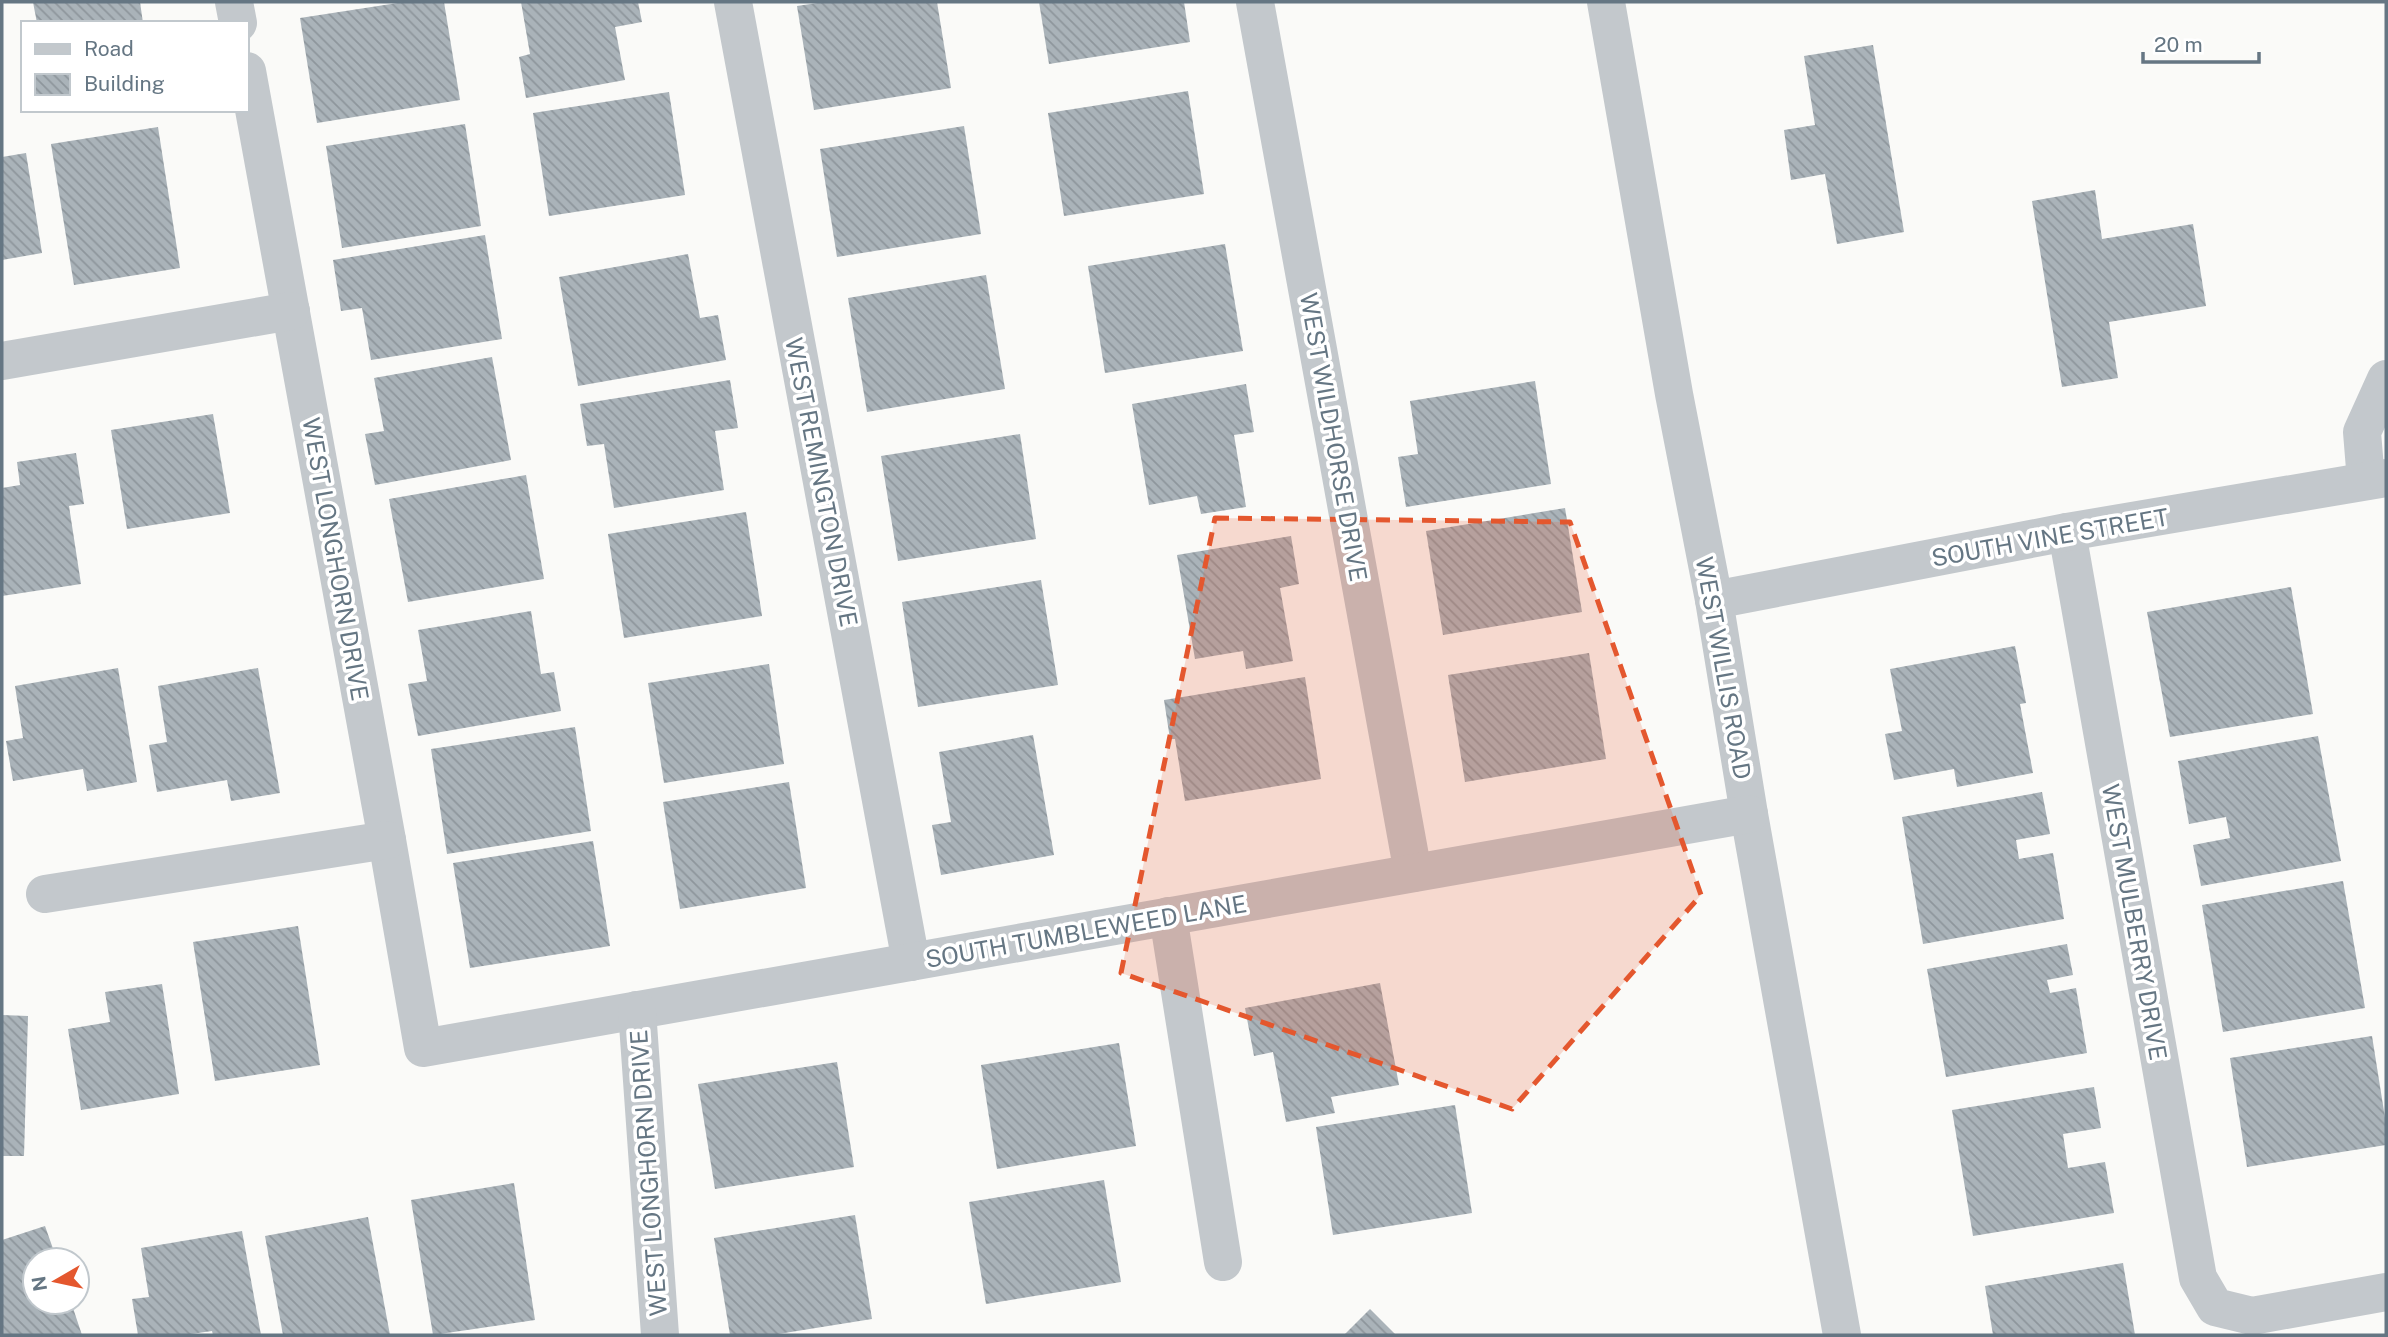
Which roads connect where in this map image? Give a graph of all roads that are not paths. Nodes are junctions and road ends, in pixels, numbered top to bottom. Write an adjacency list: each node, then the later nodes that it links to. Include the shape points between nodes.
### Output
1 (234, 2): 5 (street)
2 (733, 2): 18 (street, WEST REMINGTON DRIVE)
3 (1255, 2): 15 (street, WEST WILDHORSE DRIVE)
4 (1606, 2): 12 (street, WEST WILLIS ROAD)
5 (238, 21)
6 (248, 76): 7 (street, WEST LONGHORN DRIVE)
7 (291, 312): 8 (street); 14 (street, WEST LONGHORN DRIVE)
8 (2, 361)
9 (2386, 379): 10 (street, via 2362,432)
10 (2376, 480): 11 (street, SOUTH VINE STREET)
11 (2067, 532): 12 (street, SOUTH VINE STREET); 22 (street, WEST MULBERRY DRIVE, via 2198,1278 2216,1307 2252,1316)
12 (1714, 600): 13 (street, WEST WILLIS ROAD)
13 (1749, 814): 15 (street, SOUTH TUMBLEWEED LANE); 24 (street, WEST WILLIS ROAD)
14 (387, 840): 16 (street); 20 (street, WEST LONGHORN DRIVE)
15 (1413, 873): 17 (street, SOUTH TUMBLEWEED LANE)
16 (45, 894)
17 (1168, 916): 18 (street, SOUTH TUMBLEWEED LANE); 21 (street)
18 (911, 962): 19 (street, SOUTH TUMBLEWEED LANE)
19 (636, 1010): 20 (street, SOUTH TUMBLEWEED LANE); 23 (street, WEST LONGHORN DRIVE)
20 (423, 1048)
21 (1223, 1262)
22 (2386, 1292)
23 (660, 1335)
24 (1842, 1335)

